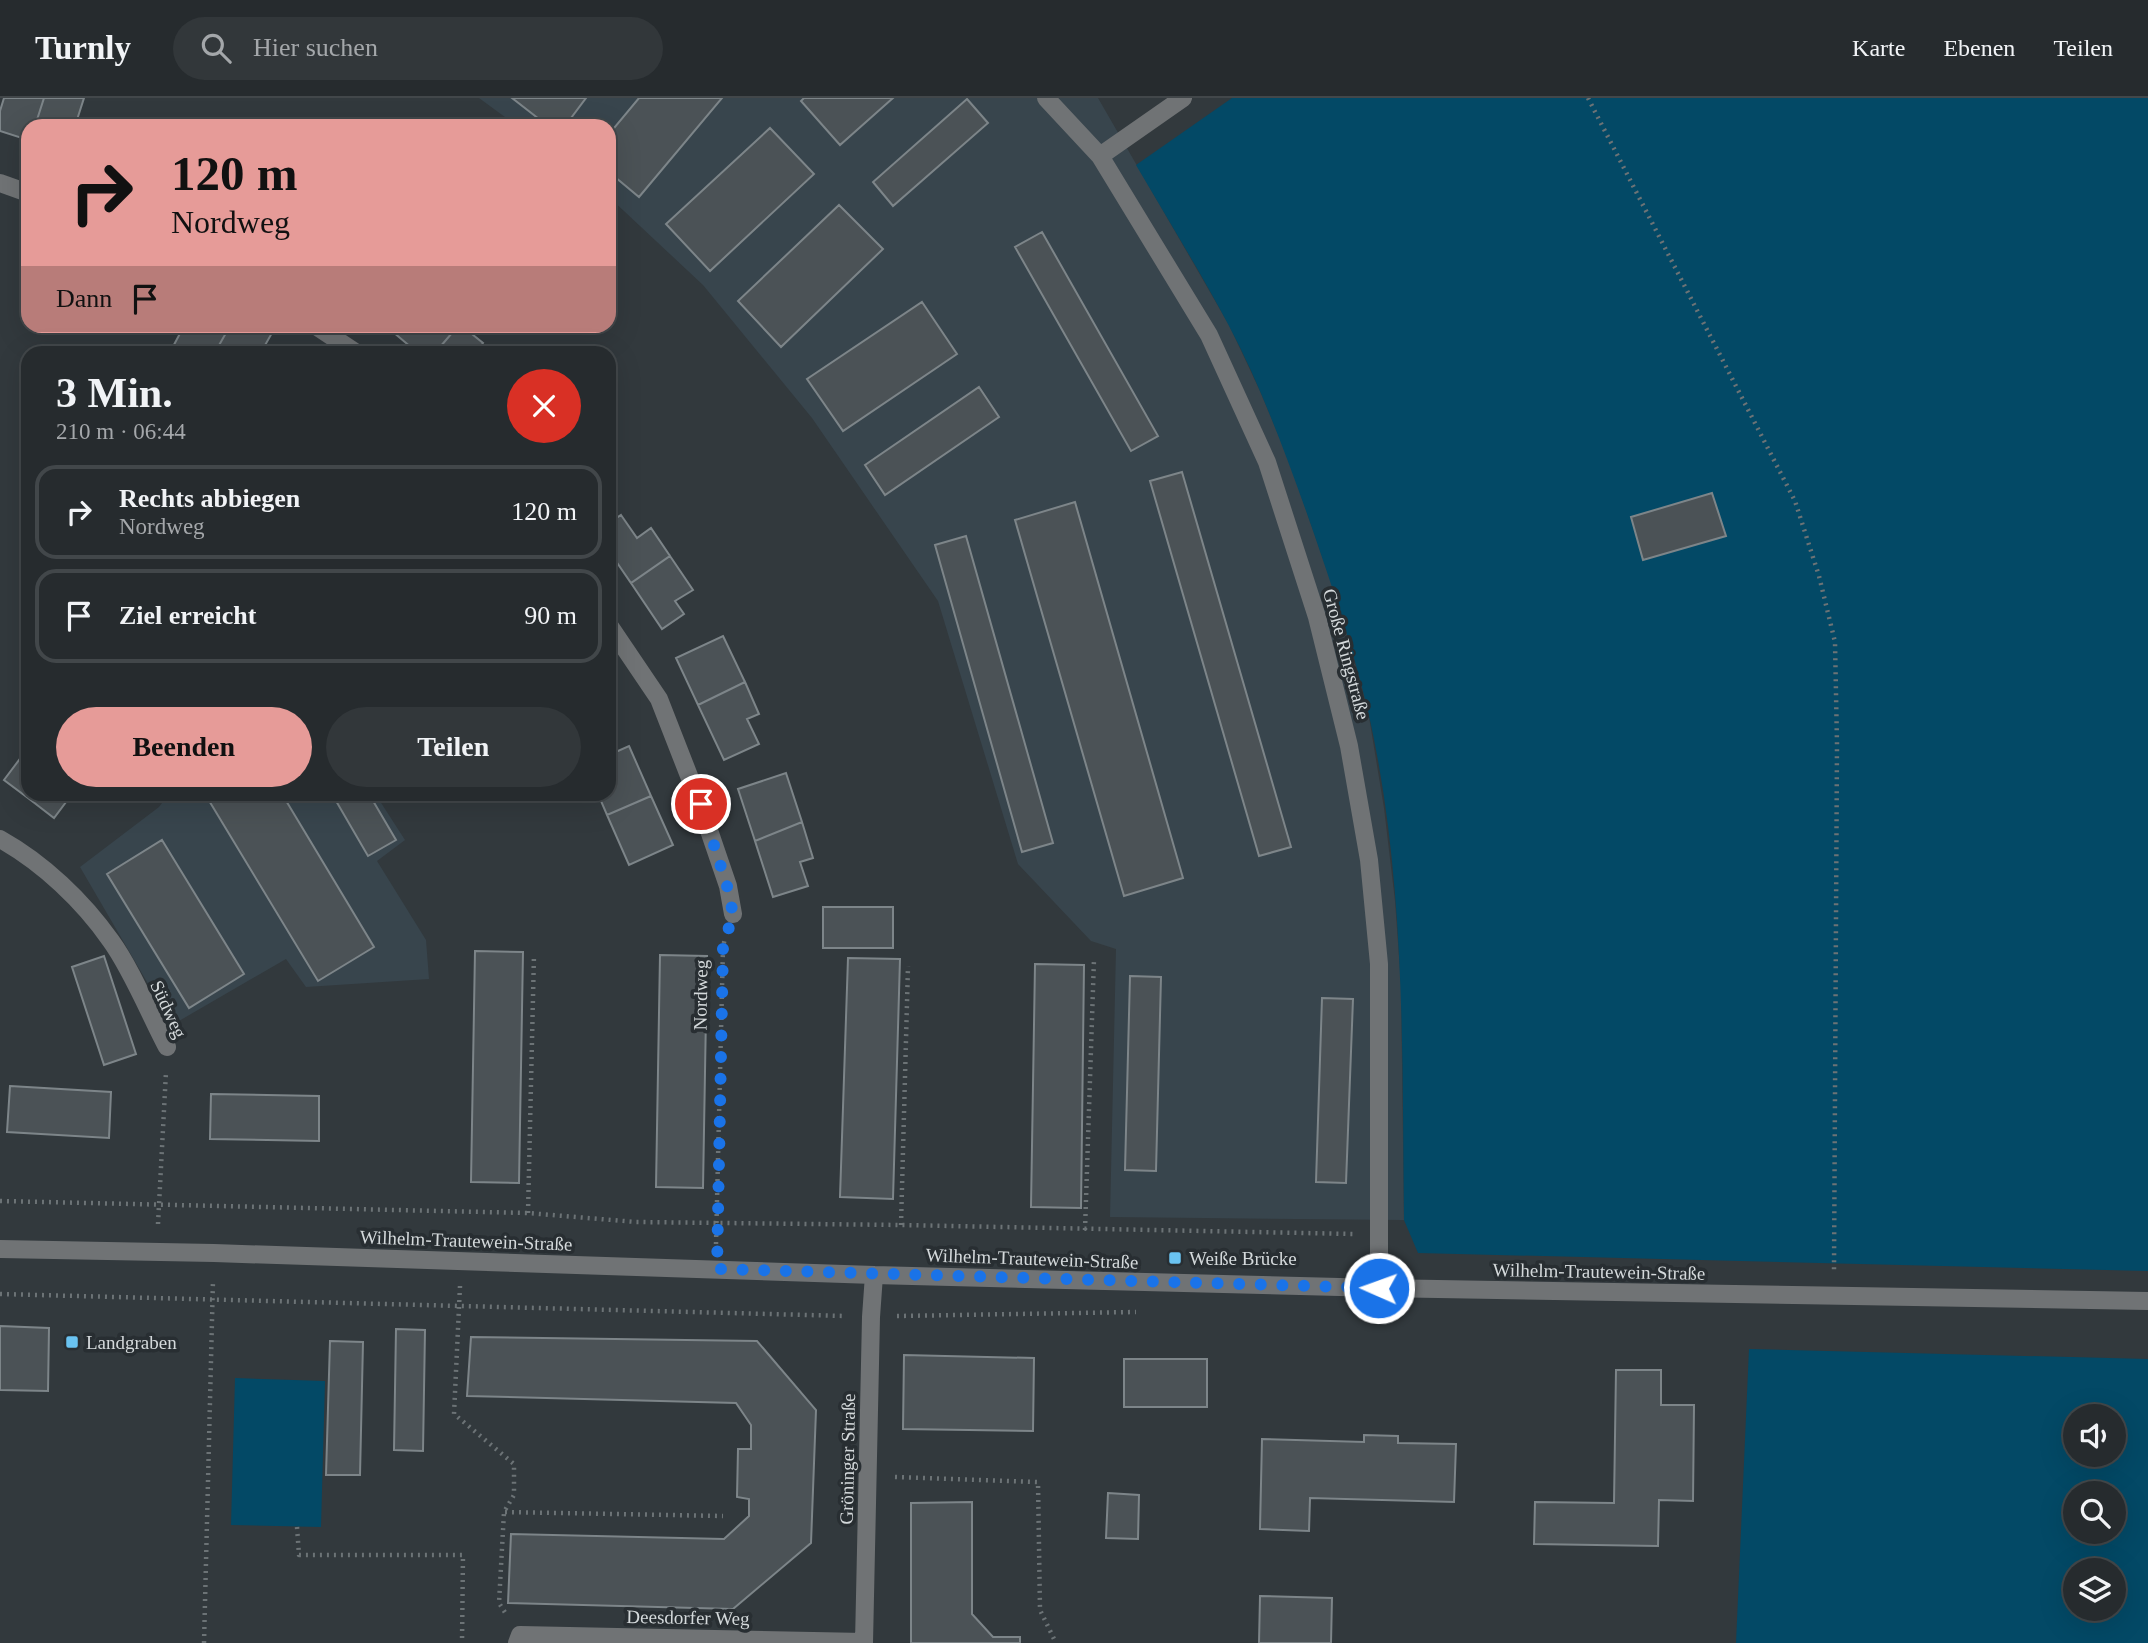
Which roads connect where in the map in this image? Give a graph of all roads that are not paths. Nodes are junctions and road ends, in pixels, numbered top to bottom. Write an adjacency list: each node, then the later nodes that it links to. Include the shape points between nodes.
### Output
1 (1046, 98): 3 (street, Große Ringstraße)
2 (1183, 98): 3 (street)
3 (1100, 156): 14 (street, Große Ringstraße, via 1209,335 1267,462 1317,617 1349,746 1369,860 1379,964)
4 (0, 183): 5 (street)
5 (21, 190)
6 (326, 333): 7 (street)
7 (346, 346)
8 (616, 635): 10 (street, via 659,698 701,804)
9 (0, 839): 11 (street, Südweg, via 23,852 83,906 112,943)
10 (733, 914)
11 (167, 1047)
12 (0, 1248): 13 (street, Wilhelm-Trautewein-Straße)
13 (873, 1275): 14 (street, Wilhelm-Trautewein-Straße); 17 (street, Gröninger Straße)
14 (1379, 1288): 15 (street, Wilhelm-Trautewein-Straße)
15 (2148, 1301)
16 (519, 1639): 17 (street, Deesdorfer Weg)
17 (864, 1642)

